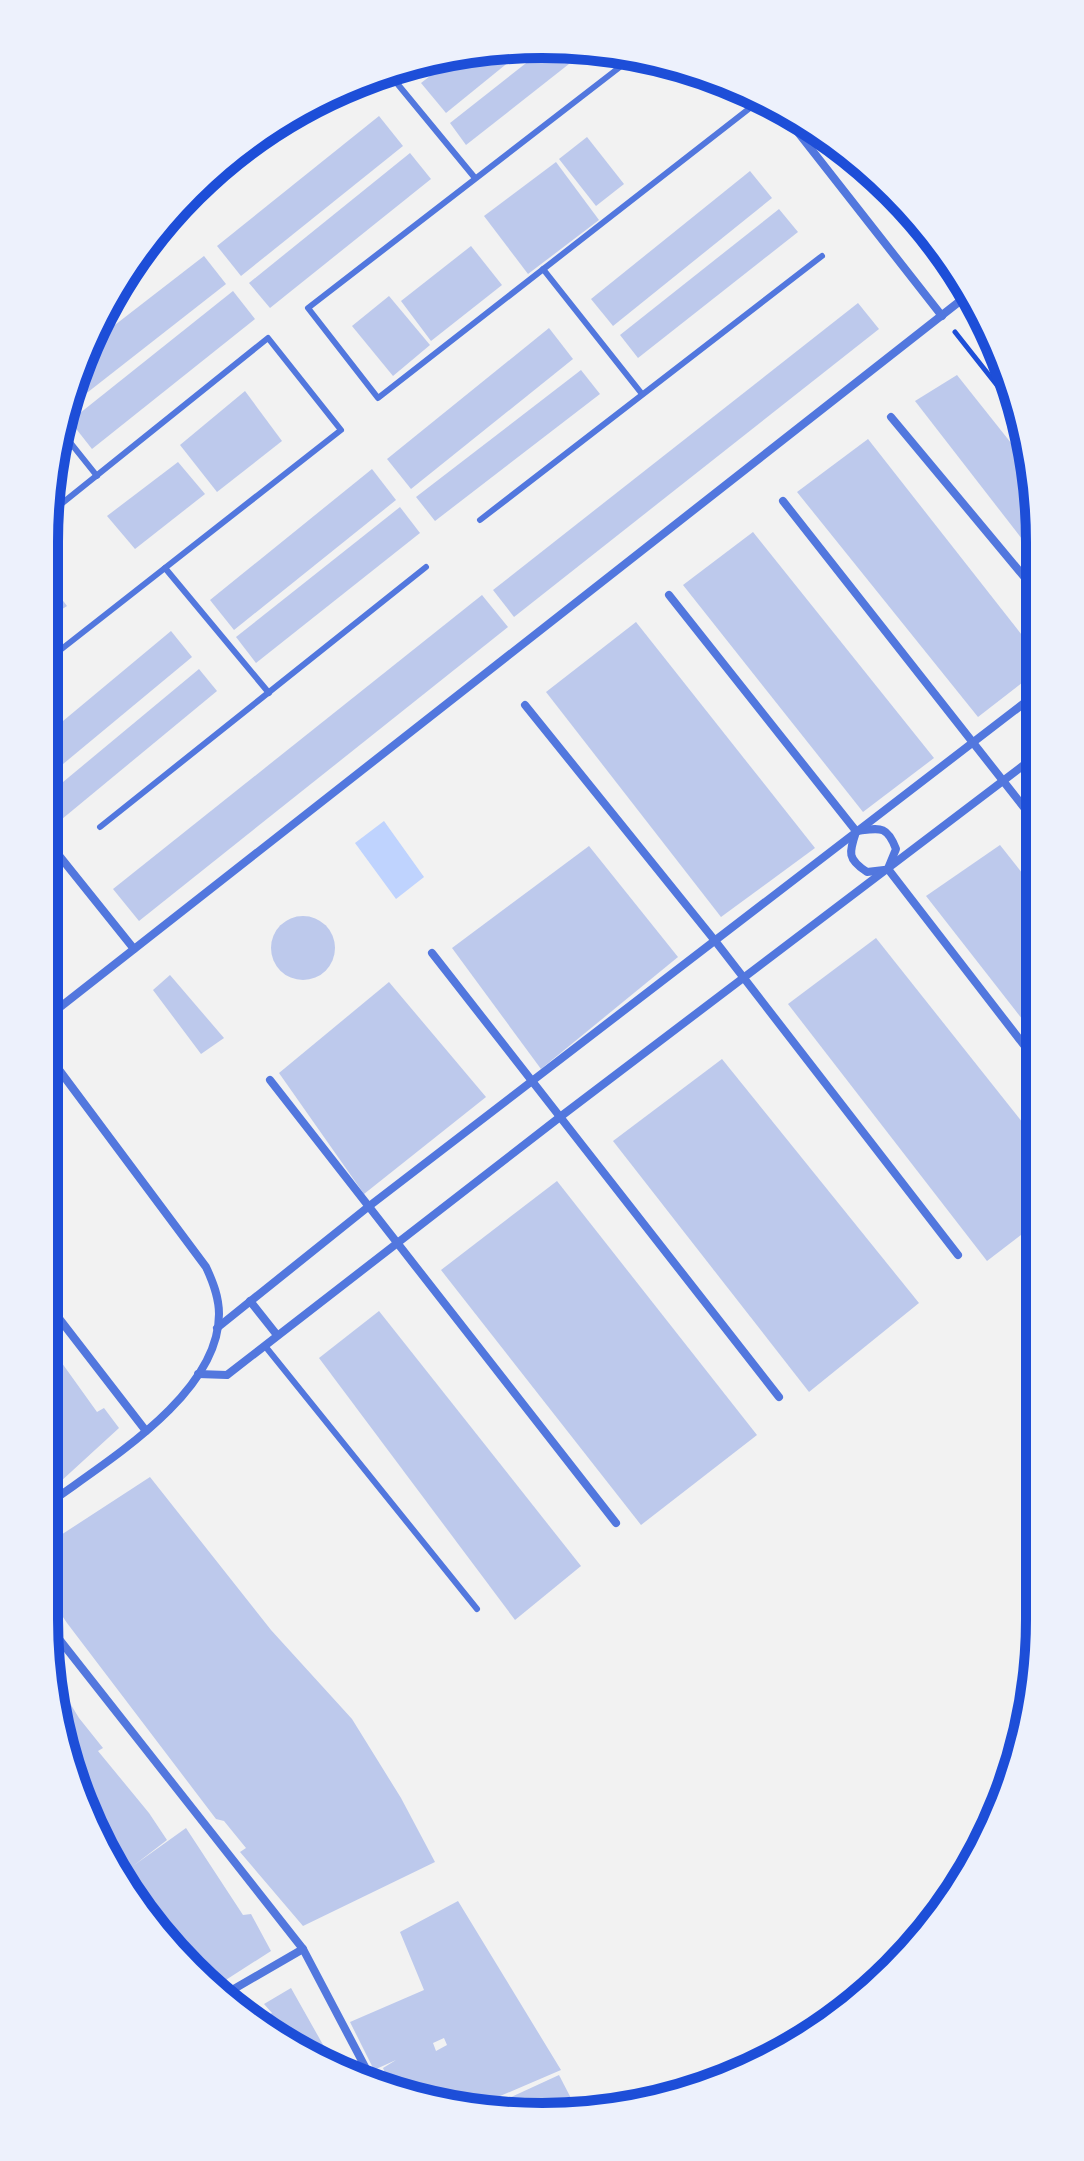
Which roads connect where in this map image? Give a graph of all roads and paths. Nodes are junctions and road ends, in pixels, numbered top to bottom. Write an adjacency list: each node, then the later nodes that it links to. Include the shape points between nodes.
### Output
1 (623, 65): 5 (lane)
2 (395, 81): 5 (lane)
3 (752, 106): 7 (lane)
4 (797, 131): 9 (street)
5 (475, 178): 7 (lane, via 308,308 378,398)
6 (822, 256): 11 (lane)
7 (543, 269): 11 (lane)
8 (961, 300): 9 (street)
9 (942, 316): 10 (path); 35 (street)
10 (1002, 391)
11 (642, 394): 17 (lane)
12 (891, 417): 20 (street)
13 (69, 441): 14 (lane)
14 (97, 476): 16 (lane); 19 (lane, via 268,338 341,430)
15 (783, 501): 26 (street)
16 (59, 506)
17 (480, 520)
18 (426, 567): 23 (lane)
19 (165, 568): 22 (lane); 23 (lane)
20 (1026, 579)
21 (669, 595): 31 (street)
22 (58, 652)
23 (269, 693): 30 (lane)
24 (1026, 702): 26 (street)
25 (525, 705): 34 (street)
26 (973, 743): 28 (street); 31 (street)
27 (1026, 763): 28 (street)
28 (1002, 780): 29 (street); 33 (street)
29 (1026, 810)
30 (100, 827)
31 (856, 831): 33 (street, via 849,850 855,864 867,872); 33 (street, via 879,828 891,834 896,849); 34 (street)
32 (58, 854): 35 (street)
33 (888, 869): 37 (street); 39 (street)
34 (716, 942): 37 (street); 42 (street)
35 (134, 949): 38 (street)
36 (432, 953): 42 (street)
37 (743, 977): 43 (street); 46 (street)
38 (58, 1009)
39 (1026, 1048)
40 (58, 1068): 49 (street, via 206,1267 216,1289)
41 (270, 1080): 44 (street)
42 (533, 1083): 43 (street); 44 (street)
43 (560, 1117): 45 (street); 53 (street)
44 (368, 1207): 45 (street); 47 (street)
45 (397, 1243): 50 (street); 56 (street)
46 (958, 1255)
47 (250, 1301): 49 (street); 50 (street)
48 (58, 1317): 54 (street)
49 (217, 1328): 52 (street)
50 (277, 1335): 51 (street)
51 (265, 1346): 52 (street, via 227,1375); 57 (lane)
52 (198, 1374): 54 (street, via 177,1405)
53 (779, 1397)
54 (146, 1431): 55 (street)
55 (58, 1497)
56 (616, 1523)
57 (477, 1609)
58 (59, 1639): 59 (street)
59 (303, 1949): 60 (street); 61 (street)
60 (232, 1990)
61 (367, 2070)

